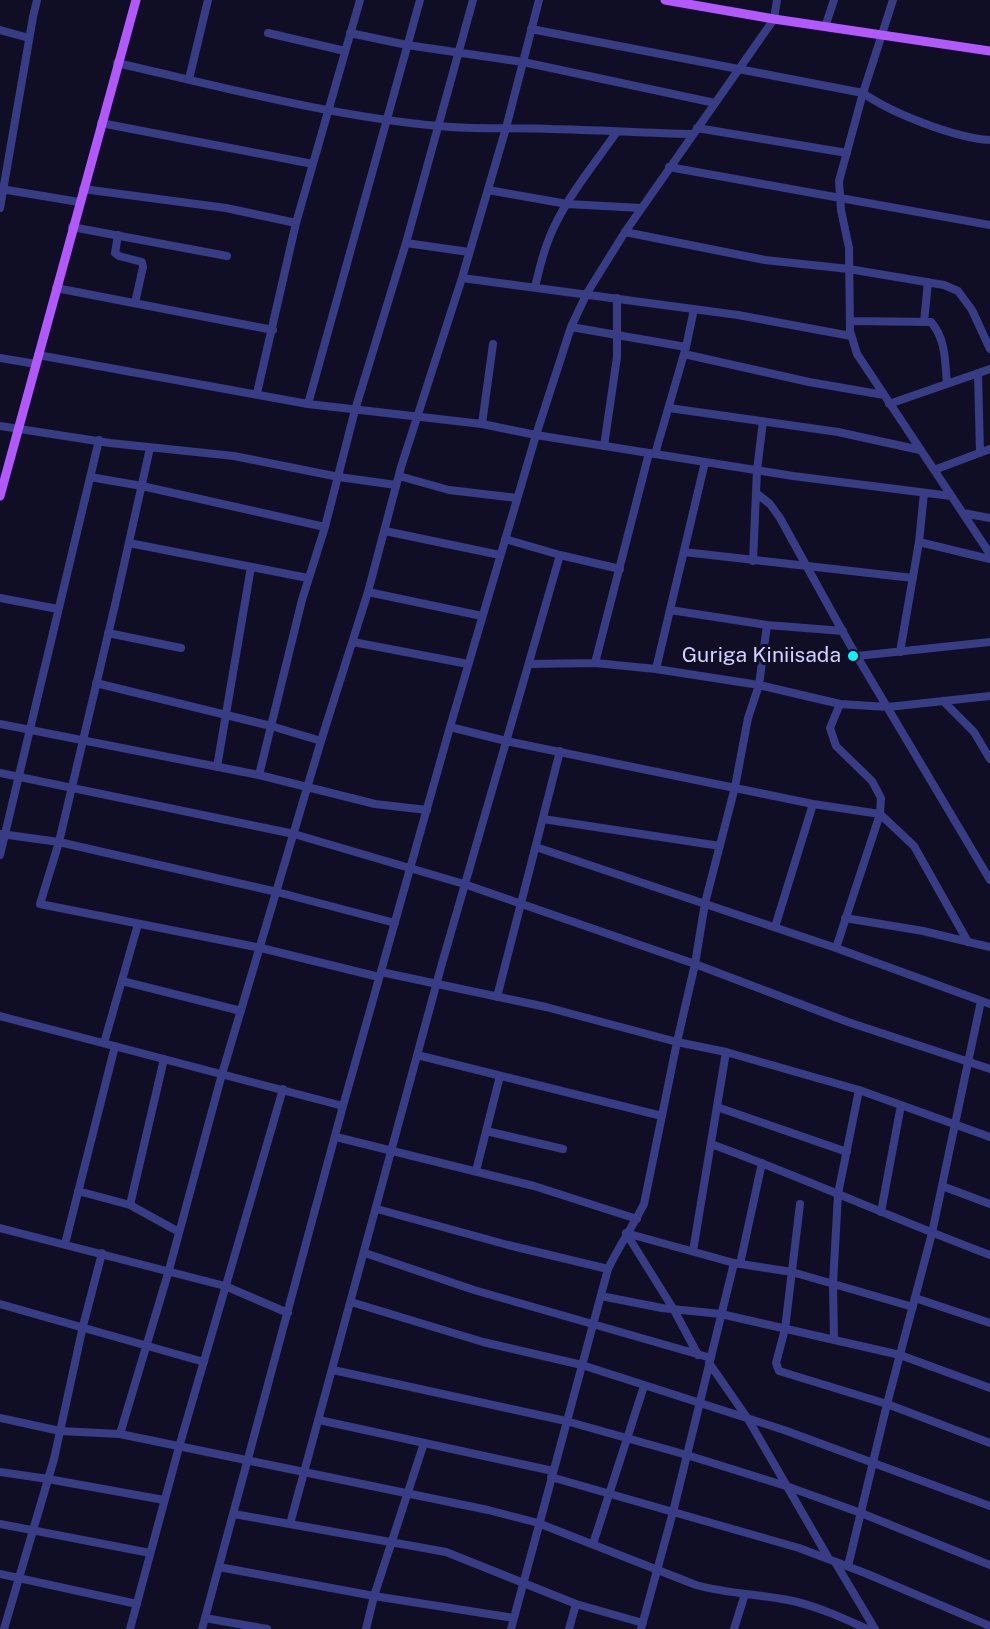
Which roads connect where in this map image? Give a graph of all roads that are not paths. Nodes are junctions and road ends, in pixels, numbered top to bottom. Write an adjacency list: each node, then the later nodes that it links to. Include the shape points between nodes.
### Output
1 (37, 0): 20 (street)
2 (136, 0): 26 (main road)
3 (208, 0): 28 (street)
4 (360, 0): 18 (street)
5 (420, 0): 21 (street)
6 (473, 0): 24 (street)
7 (539, 0): 15 (street)
8 (665, 0): 12 (main road)
9 (777, 0): 13 (street)
10 (834, 0): 14 (street)
11 (893, 0): 19 (street)
12 (704, 3): 13 (main road)
13 (774, 19): 14 (main road); 27 (street)
14 (825, 27): 19 (main road)
15 (531, 29): 25 (street); 27 (street)
16 (0, 30): 20 (street)
17 (268, 33): 22 (street)
18 (350, 33): 21 (street); 22 (street)
19 (881, 36): 23 (main road); 29 (street)
20 (29, 38): 42 (street)
21 (407, 45): 24 (street); 32 (street)
22 (345, 51): 31 (street)
23 (990, 51)
24 (459, 52): 25 (street); 34 (street)
25 (523, 62): 30 (street); 35 (street)
26 (117, 63): 28 (street); 33 (main road)
27 (739, 69): 29 (street); 30 (street)
28 (189, 80): 31 (street)
29 (863, 93): 38 (street, via 956,135); 39 (street)
30 (715, 103): 36 (street)
31 (329, 110): 32 (street); 40 (street)
32 (386, 120): 34 (street); 83 (street)
33 (101, 123): 40 (street); 43 (main road)
34 (439, 126): 35 (street); 55 (street)
35 (507, 128): 37 (street); 44 (street)
36 (695, 131): 37 (street); 39 (street); 41 (street)
37 (616, 133): 47 (street)
38 (990, 140)
39 (847, 153): 45 (street, via 839,181)
40 (313, 164): 50 (street)
41 (669, 167): 45 (street); 49 (street)
42 (2, 189): 46 (street); 48 (street)
43 (83, 189): 46 (main road); 50 (street, via 226,207)
44 (488, 190): 47 (street); 56 (street)
45 (840, 199): 51 (street); 58 (street)
46 (79, 202): 52 (main road)
47 (567, 204): 49 (street); 61 (street, via 554,226)
48 (0, 208)
49 (641, 208): 53 (street)
50 (296, 223): 70 (street)
51 (990, 225)
52 (72, 227): 54 (street); 62 (main road)
53 (625, 232): 58 (street, via 765,260); 63 (street)
54 (118, 235): 57 (street); 65 (street, via 115,253 142,262)
55 (406, 243): 56 (street); 86 (street)
56 (469, 252): 59 (street)
57 (227, 256)
58 (849, 268): 60 (street); 67 (street)
59 (462, 278): 61 (street); 87 (street)
60 (928, 282): 68 (street); 74 (street, via 958,291)
61 (535, 287): 63 (street)
62 (56, 288): 65 (street); 77 (main road)
63 (587, 293): 64 (street); 69 (street)
64 (617, 298): 66 (street); 71 (street)
65 (135, 303): 70 (street)
66 (694, 309): 72 (street); 75 (street)
67 (849, 321): 68 (street); 72 (street)
68 (924, 322): 80 (street, via 932,322 939,330)
69 (571, 327): 71 (street); 92 (street)
70 (273, 330): 81 (street)
71 (617, 335): 75 (street); 94 (street)
72 (851, 336): 82 (street, via 857,354)
73 (493, 344): 89 (street)
74 (990, 348)
75 (686, 351): 82 (street, via 809,382); 85 (street)
76 (0, 358): 77 (street)
77 (37, 359): 81 (street); 91 (main road)
78 (990, 369): 79 (street)
79 (978, 373): 80 (street); 99 (street)
80 (947, 384): 84 (street)
81 (257, 393): 83 (street)
82 (884, 395): 84 (street)
83 (308, 404): 86 (street)
84 (889, 404): 97 (street)
85 (669, 408): 88 (street); 98 (street)
86 (355, 410): 87 (street); 105 (street)
87 (418, 417): 89 (street); 103 (street)
88 (763, 421): 97 (street); 101 (street)
89 (482, 424): 92 (street)
90 (0, 426): 91 (street)
91 (18, 428): 93 (street); 110 (main road)
92 (536, 435): 94 (street); 112 (street)
93 (99, 440): 95 (street); 104 (street)
94 (604, 446): 98 (street)
95 (150, 448): 105 (street, via 234,456); 107 (street)
96 (990, 449): 99 (street)
97 (920, 450): 102 (street)
98 (652, 453): 100 (street); 128 (street)
99 (980, 453): 102 (street)
100 (705, 462): 101 (street); 120 (street)
101 (757, 470): 108 (street); 109 (street)
102 (934, 470): 111 (street)
103 (399, 476): 106 (street); 112 (street, via 449,490)
104 (90, 477): 107 (street); 133 (street)
105 (339, 477): 106 (street); 115 (street)
106 (396, 485): 116 (street)
107 (142, 486): 115 (street); 119 (street)
108 (756, 493): 125 (street); 126 (street, via 780,518)
109 (924, 493): 111 (street); 118 (street)
110 (0, 496)
111 (951, 496): 113 (street)
112 (517, 498): 117 (street)
113 (963, 513): 114 (street); 121 (street)
114 (990, 518)
115 (325, 527): 129 (street)
116 (385, 531): 122 (street); 131 (street)
117 (505, 539): 122 (street); 123 (street)
118 (919, 542): 124 (street); 130 (street)
119 (129, 543): 127 (street); 138 (street)
120 (684, 552): 125 (street); 134 (street)
121 (990, 554)
122 (500, 555): 135 (street)
123 (560, 555): 128 (street); 146 (street)
124 (990, 559)
125 (753, 561): 126 (street)
126 (807, 566): 130 (street); 137 (street)
127 (251, 567): 129 (street); 154 (street)
128 (620, 569): 144 (street)
129 (308, 578): 156 (street)
130 (913, 578): 142 (street)
131 (368, 592): 135 (street); 139 (street)
132 (0, 598): 133 (street)
133 (58, 609): 158 (street)
134 (670, 610): 136 (street); 147 (street)
135 (482, 616): 145 (street)
136 (767, 626): 137 (street); 149 (street)
137 (843, 631): 143 (street)
138 (108, 633): 141 (street); 148 (street)
139 (353, 642): 145 (street); 160 (street)
140 (990, 642): 142 (street)
141 (181, 648)
142 (900, 652): 143 (street)
143 (857, 656): 153 (street)
144 (595, 663): 146 (street); 147 (street)
145 (468, 664): 157 (street)
146 (529, 664): 161 (street)
147 (656, 669): 149 (street)
148 (96, 683): 154 (street); 159 (street)
149 (759, 685): 152 (street); 169 (street, via 748,718)
150 (990, 696): 151 (street)
151 (944, 701): 153 (street); 163 (street, via 974,732)
152 (840, 704): 153 (street); 173 (street, via 830,728 836,746 872,781 881,798)
153 (888, 707): 181 (street)
154 (226, 715): 156 (street); 164 (street)
155 (0, 724): 158 (street)
156 (271, 726): 160 (street); 166 (street)
157 (450, 727): 161 (street); 172 (street)
158 (30, 729): 159 (street); 167 (street)
159 (82, 740): 164 (street); 170 (street)
160 (321, 741): 168 (street)
161 (506, 741): 162 (street); 185 (street)
162 (560, 751): 169 (street); 174 (street)
163 (990, 759)
164 (217, 767): 166 (street)
165 (0, 773): 167 (street)
166 (259, 775): 168 (street)
167 (19, 777): 170 (street); 175 (street)
168 (308, 787): 172 (street, via 375,804); 176 (street)
169 (735, 787): 171 (street); 178 (street)
170 (70, 788): 176 (street); 177 (street)
171 (813, 804): 173 (street); 192 (street)
172 (427, 810): 183 (street)
173 (879, 814): 189 (street); 193 (street, via 914,846)
174 (543, 819): 178 (street); 179 (street)
175 (2, 834): 177 (street); 180 (street)
176 (294, 834): 183 (street); 186 (street)
177 (59, 842): 186 (street); 191 (street, via 40,904)
178 (720, 846): 188 (street)
179 (536, 847): 187 (street); 188 (street)
180 (0, 855)
181 (979, 861): 182 (street); 184 (street)
182 (990, 862)
183 (410, 868): 185 (street); 190 (street)
184 (990, 880)
185 (465, 884): 187 (street); 200 (street)
186 (277, 892): 190 (street); 195 (street)
187 (522, 903): 197 (street); 201 (street)
188 (705, 903): 192 (street); 197 (street)
189 (845, 918): 193 (street); 196 (street)
190 (395, 923): 198 (street)
191 (138, 924): 195 (street); 199 (street)
192 (775, 927): 196 (street)
193 (968, 942): 194 (street)
194 (990, 947)
195 (261, 948): 198 (street); 204 (street)
196 (836, 948): 202 (street)
197 (695, 964): 206 (street); 212 (street, via 848,1022)
198 (380, 975): 200 (street); 219 (street)
199 (122, 981): 204 (street); 207 (street)
200 (436, 985): 201 (street); 210 (street)
201 (497, 997): 206 (street)
202 (981, 1001): 203 (street); 212 (street)
203 (990, 1004)
204 (241, 1011): 214 (street)
205 (0, 1016): 207 (street)
206 (677, 1041): 209 (street); 221 (street)
207 (104, 1043): 208 (street)
208 (115, 1046): 211 (street); 233 (street)
209 (726, 1052): 217 (street); 220 (street)
210 (417, 1055): 215 (street); 228 (street)
211 (164, 1059): 214 (street); 237 (street)
212 (968, 1061): 213 (street); 222 (street)
213 (990, 1069)
214 (222, 1074): 216 (street); 242 (street)
215 (500, 1076): 221 (street); 223 (street)
216 (284, 1089): 219 (street); 255 (street)
217 (859, 1090): 218 (street); 229 (street)
218 (901, 1105): 222 (street); 239 (street)
219 (343, 1106): 224 (street)
220 (717, 1107): 226 (street); 229 (street)
221 (662, 1116): 240 (street, via 644,1204)
222 (955, 1125): 225 (street); 232 (street)
223 (486, 1131): 227 (street); 231 (street)
224 (336, 1137): 228 (street); 261 (street)
225 (990, 1137)
226 (711, 1144): 230 (street); 246 (street)
227 (563, 1149)
228 (392, 1151): 231 (street); 238 (street)
229 (847, 1152): 234 (street)
230 (762, 1163): 234 (street); 250 (street)
231 (476, 1171): 240 (street)
232 (942, 1186): 236 (street); 244 (street)
233 (78, 1191): 237 (street); 245 (street)
234 (838, 1194): 239 (street); 254 (street)
235 (800, 1204): 253 (street)
236 (990, 1204)
237 (130, 1205): 242 (street)
238 (376, 1209): 248 (street); 251 (street)
239 (881, 1212): 244 (street)
240 (637, 1219): 243 (street)
241 (0, 1228): 245 (street)
242 (179, 1232): 252 (street)
243 (626, 1233): 246 (street); 251 (street); 260 (street)
244 (932, 1233): 249 (street); 258 (street)
245 (64, 1244): 247 (street)
246 (693, 1251): 250 (street)
247 (102, 1253): 252 (street); 265 (street)
248 (364, 1254): 257 (street); 263 (street)
249 (990, 1255)
250 (737, 1263): 253 (street); 262 (street)
251 (608, 1269): 256 (street)
252 (169, 1270): 255 (street); 268 (street)
253 (792, 1272): 254 (street); 266 (street)
254 (833, 1284): 258 (street); 267 (street)
255 (225, 1286): 261 (street); 272 (street)
256 (601, 1296): 260 (street); 263 (street)
257 (351, 1302): 273 (street, via 483,1342); 274 (street)
258 (914, 1303): 264 (street); 270 (street)
259 (0, 1304): 265 (street)
260 (674, 1310): 262 (street); 269 (street)
261 (288, 1313): 290 (street)
262 (721, 1314): 266 (street); 271 (street)
263 (594, 1323): 269 (street); 273 (street)
264 (990, 1323)
265 (83, 1326): 268 (street); 283 (street)
266 (785, 1329): 267 (street); 278 (street, via 776,1363 778,1371)
267 (834, 1340): 270 (street)
268 (147, 1345): 272 (street); 284 (street)
269 (698, 1354): 271 (street)
270 (900, 1355): 276 (street); 278 (street)
271 (710, 1361): 277 (street); 280 (street)
272 (204, 1362): 288 (street)
273 (582, 1365): 275 (street); 282 (street)
274 (333, 1370): 281 (street); 282 (street)
275 (644, 1386): 277 (street); 285 (street)
276 (990, 1388)
277 (700, 1404): 280 (street); 289 (street)
278 (887, 1404): 287 (street); 291 (street)
279 (0, 1418): 283 (street)
280 (748, 1419): 291 (street); 296 (street)
281 (319, 1420): 286 (street); 293 (street)
282 (566, 1421): 285 (street); 294 (street)
283 (60, 1431): 284 (street); 295 (street)
284 (120, 1434): 288 (street)
285 (626, 1438): 289 (street); 298 (street)
286 (424, 1443): 294 (street); 297 (street)
287 (990, 1443)
288 (179, 1447): 290 (street); 299 (street)
289 (687, 1455): 296 (street); 301 (street)
290 (248, 1462): 293 (street); 303 (street)
291 (874, 1462): 300 (street); 302 (street)
292 (0, 1472): 295 (street)
293 (304, 1472): 297 (street); 306 (street)
294 (552, 1474): 298 (street); 304 (street)
295 (48, 1479): 299 (street); 307 (street)
296 (786, 1486): 302 (street); 311 (street)
297 (408, 1493): 304 (street); 308 (street)
298 (610, 1493): 301 (street); 309 (street)
299 (164, 1500): 310 (street)
300 (990, 1506)
301 (673, 1512): 311 (street); 315 (street)
302 (861, 1513): 312 (street); 313 (street)
303 (234, 1514): 306 (street); 314 (street)
304 (538, 1523): 309 (street); 318 (street)
305 (0, 1524): 307 (street)
306 (290, 1524): 308 (street)
307 (33, 1530): 310 (street); 317 (street)
308 (392, 1543): 318 (street, via 446,1552); 320 (street)
309 (593, 1544): 315 (street)
310 (150, 1553): 321 (street)
311 (832, 1560): 313 (street); 336 (street)
312 (990, 1565)
313 (848, 1566): 326 (street)
314 (219, 1567): 320 (street); 323 (street)
315 (657, 1569): 319 (street, via 706,1588); 325 (street)
316 (0, 1574): 317 (street)
317 (19, 1578): 321 (street); 327 (street)
318 (523, 1582): 322 (street); 324 (street)
319 (745, 1594): 334 (street); 335 (street, via 819,1608)
320 (374, 1596): 324 (street); 331 (street)
321 (136, 1604): 328 (street)
322 (576, 1604): 325 (street); 333 (street)
323 (205, 1618): 329 (street); 330 (street)
324 (514, 1618): 332 (street)
325 (642, 1626)
326 (990, 1626)
327 (4, 1629)
328 (130, 1629)
329 (202, 1629)
330 (267, 1629)
331 (366, 1629)
332 (511, 1629)
333 (569, 1629)
334 (734, 1629)
335 (867, 1629)
336 (875, 1629)

